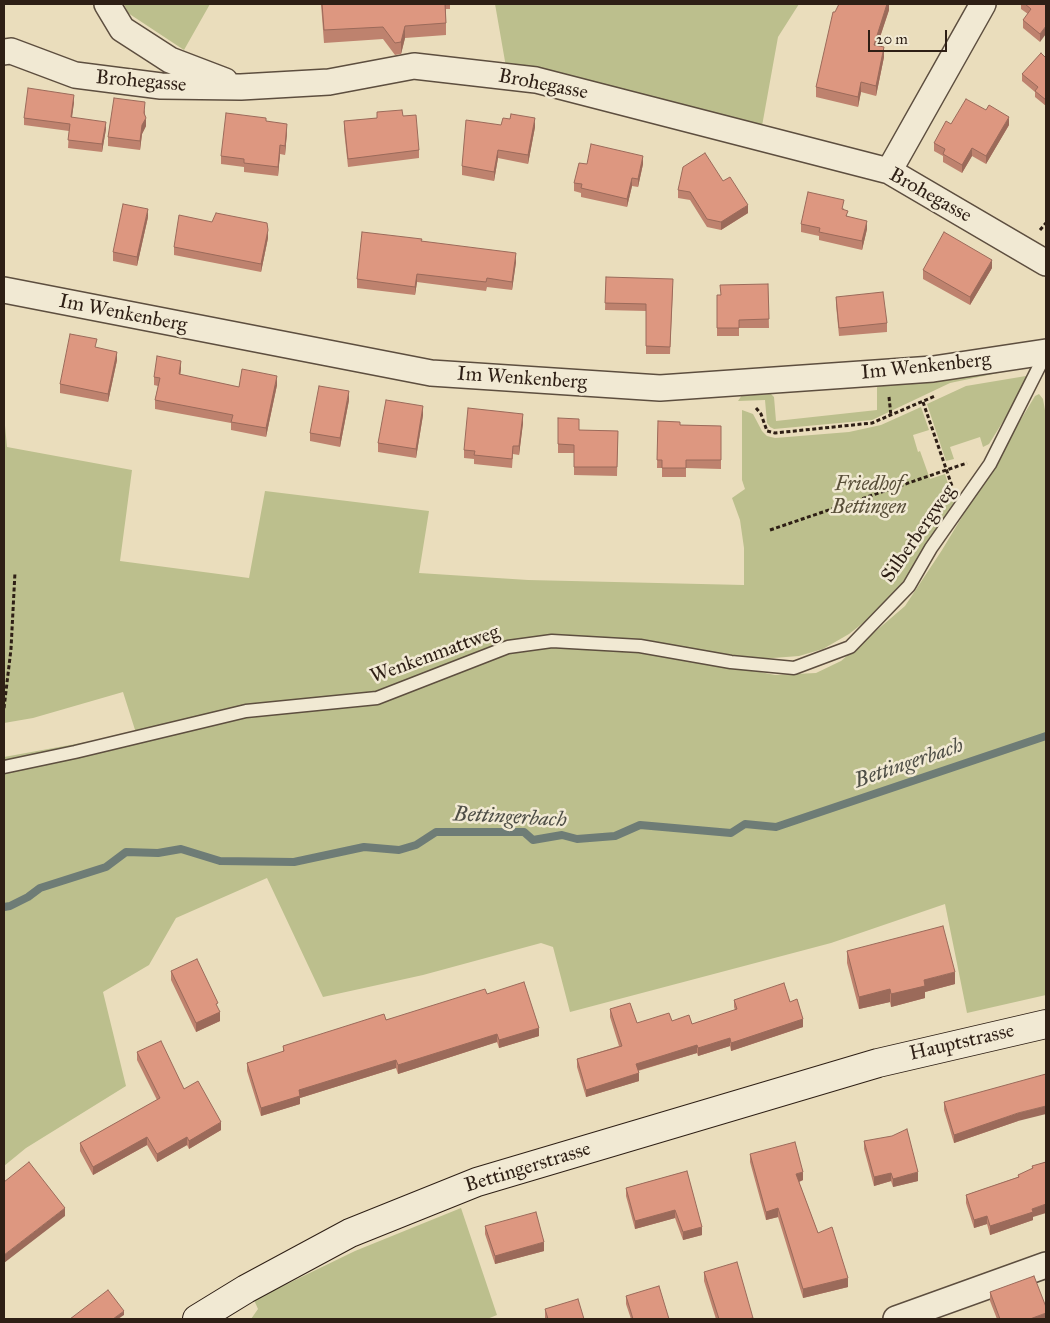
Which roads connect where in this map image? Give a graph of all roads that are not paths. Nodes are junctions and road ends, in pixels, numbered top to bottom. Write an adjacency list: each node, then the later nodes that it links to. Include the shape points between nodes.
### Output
1 (107, 4): 4 (street, via 122,29 170,60)
2 (983, 4): 5 (street)
3 (8, 52): 4 (street, Brohegasse, via 75,75 162,86)
4 (241, 87): 5 (street, Brohegasse, via 329,82 414,66 536,80)
5 (889, 171): 6 (street, Brohegasse)
6 (1046, 263)
7 (4, 290): 8 (street, Im Wenkenberg, via 431,373 660,388 933,370)
8 (1046, 353): 9 (lane, Silberbergweg, via 996,453 909,586 850,648 794,668)
9 (764, 666): 10 (lane, Wenkenmattweg, via 640,646 552,641 534,643 483,655 377,698 246,711)
10 (4, 767)
11 (1046, 1024): 12 (street, Hauptstrasse)
12 (878, 1063): 15 (street, Bettingerstrasse, via 477,1182 350,1232)
13 (1046, 1265): 14 (street)
14 (933, 1313): 16 (street)
15 (211, 1315)
16 (896, 1319)

